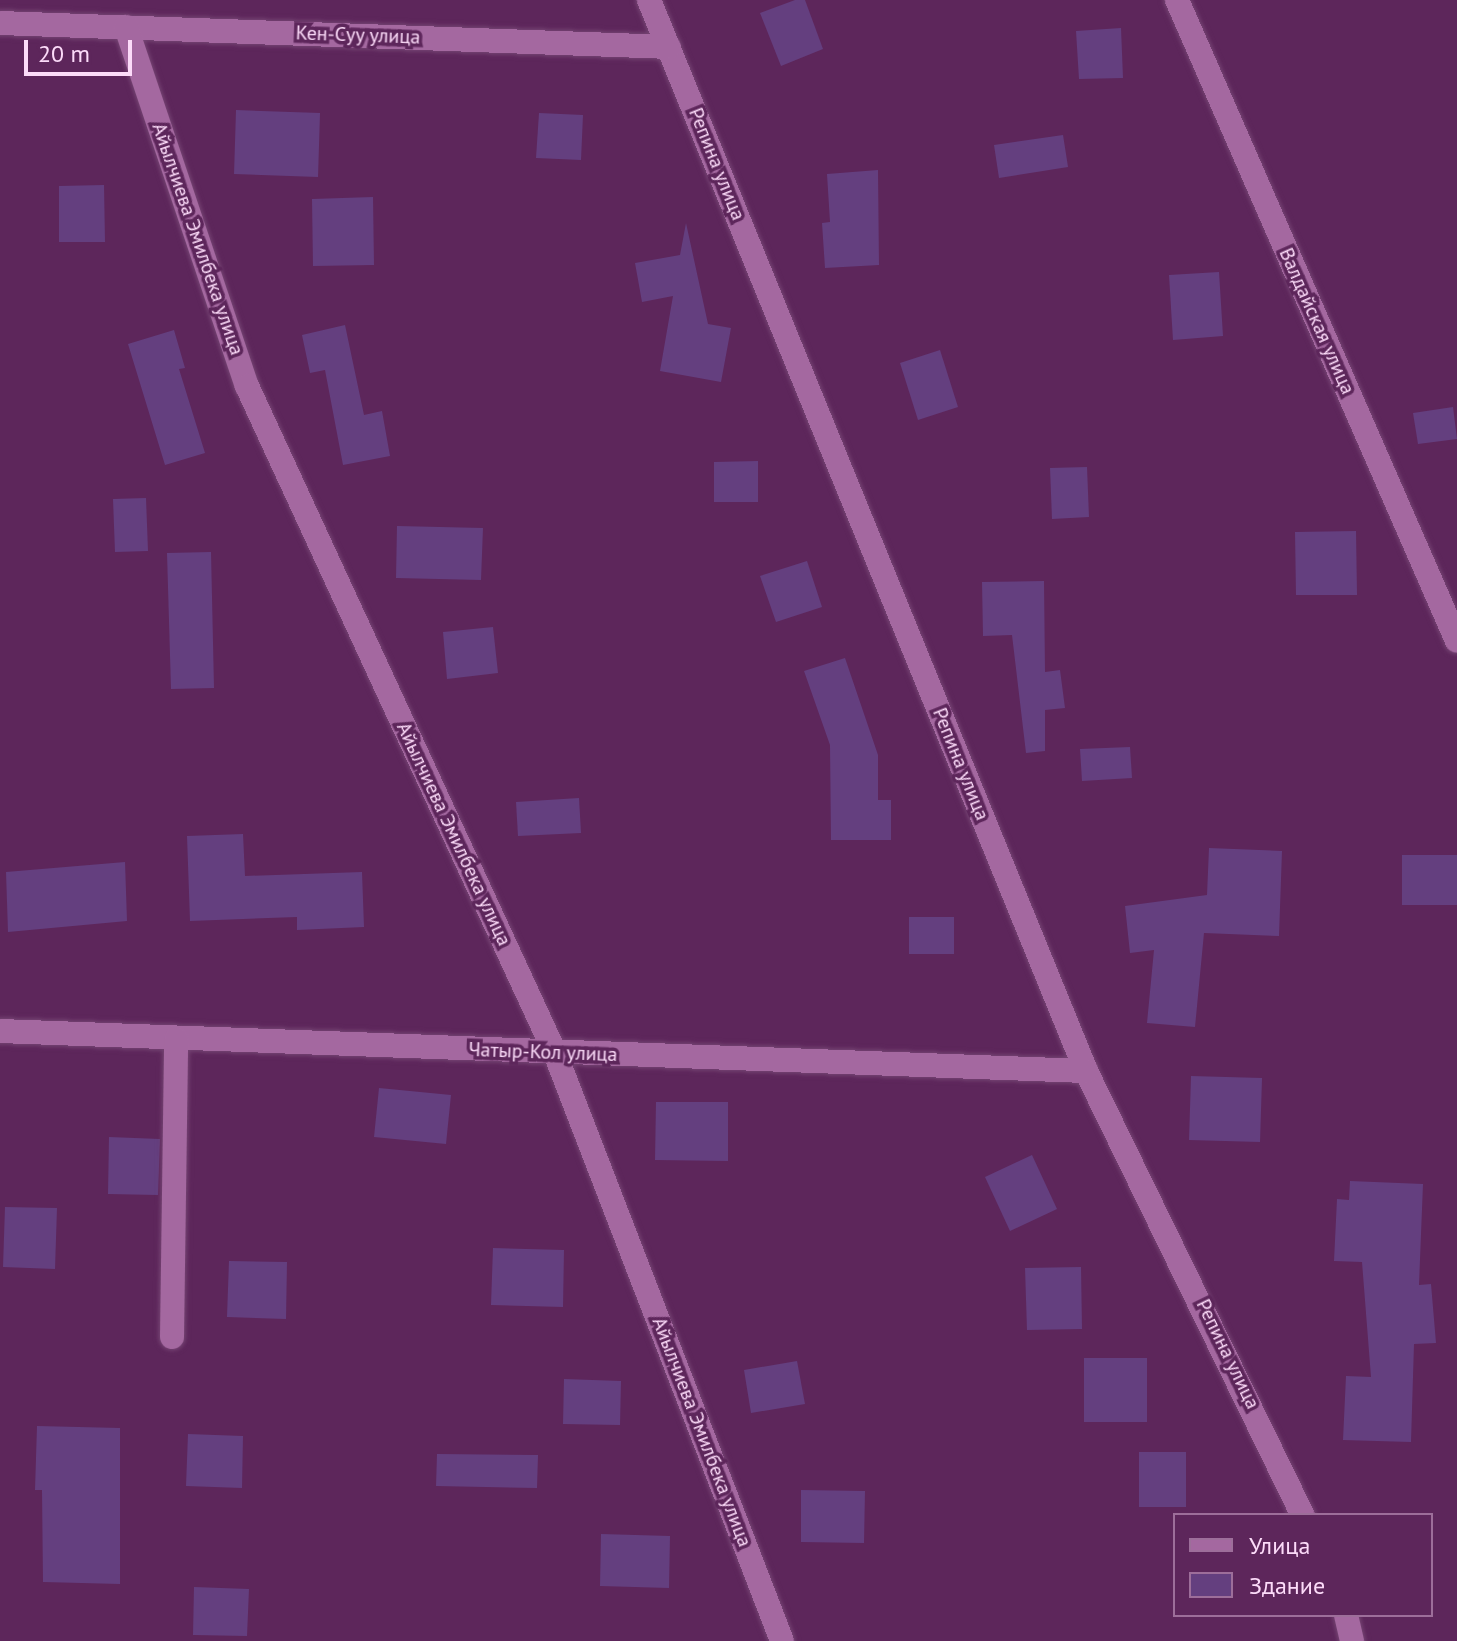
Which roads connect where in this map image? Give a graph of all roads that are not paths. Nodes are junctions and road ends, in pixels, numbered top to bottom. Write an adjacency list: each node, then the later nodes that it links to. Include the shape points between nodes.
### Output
1 (649, 0): 5 (street, Репина улица)
2 (1177, 0): 6 (street, Валдайская улица)
3 (0, 23): 4 (street, Кен-Суу улица)
4 (126, 27): 5 (street, Кен-Суу улица); 9 (street, Айылчиева Эмилбека улица, via 247,386)
5 (669, 47): 10 (street, Репина улица)
6 (1457, 641)
7 (0, 1031): 8 (street, Чатыр-Кол улица)
8 (176, 1039): 9 (street, Чатыр-Кол улица); 11 (street)
9 (555, 1053): 10 (street, Чатыр-Кол улица); 14 (street, Айылчиева Эмилбека улица)
10 (1086, 1071): 12 (street, Репина улица)
11 (172, 1337)
12 (1302, 1513)
13 (1346, 1617): 15 (street)
14 (782, 1641)
15 (1352, 1641)

